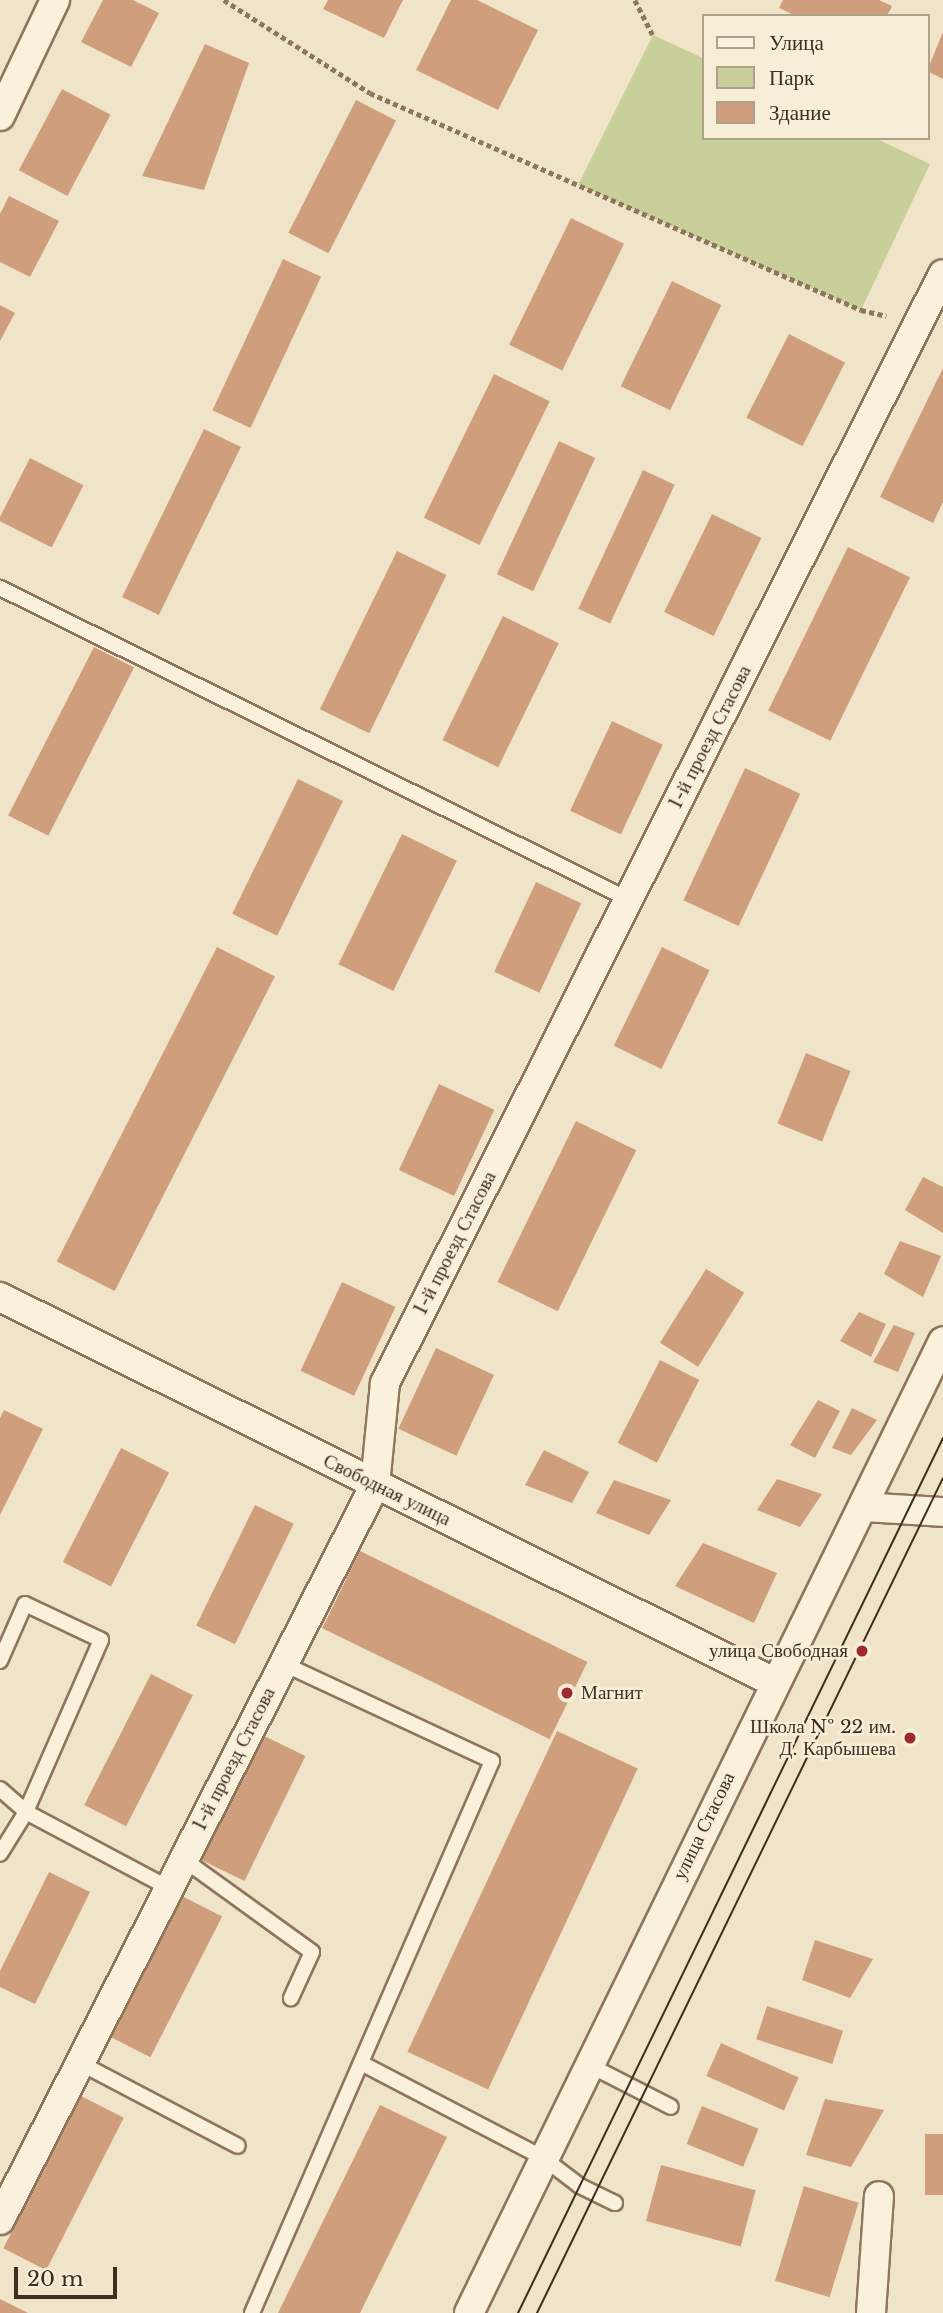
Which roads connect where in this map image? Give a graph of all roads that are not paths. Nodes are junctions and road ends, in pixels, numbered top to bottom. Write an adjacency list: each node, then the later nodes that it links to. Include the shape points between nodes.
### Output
1 (55, 0): 2 (street)
2 (0, 116)
3 (943, 274): 5 (street, 1-й проезд Стасова)
4 (0, 587): 5 (lane)
5 (628, 900): 8 (street, 1-й проезд Стасова, via 385,1382)
6 (0, 1297): 8 (street, Свободная улица)
7 (943, 1341): 9 (street, улица Стасова)
8 (375, 1485): 12 (street, 1-й проезд Стасова); 13 (street, Свободная улица)
9 (863, 1507): 10 (street); 13 (street, улица Стасова)
10 (943, 1512)
11 (0, 1661): 15 (lane, via 25,1604 101,1640)
12 (284, 1664): 17 (street, 1-й проезд Стасова); 21 (lane, via 492,1761)
13 (774, 1682): 22 (street, улица Стасова)
14 (0, 1789): 15 (lane)
15 (26, 1812): 16 (lane); 18 (lane)
16 (0, 1854)
17 (183, 1858): 18 (street, 1-й проезд Стасова); 19 (lane, via 312,1952)
18 (167, 1887): 20 (street, 1-й проезд Стасова)
19 (291, 1998)
20 (80, 2063): 24 (lane); 28 (street, 1-й проезд Стасова)
21 (363, 2064): 25 (lane); 29 (lane)
22 (587, 2064): 23 (lane); 25 (street, улица Стасова)
23 (671, 2107)
24 (238, 2146)
25 (542, 2157): 27 (lane, via 580,2186); 30 (street, улица Стасова)
26 (879, 2196): 31 (street)
27 (615, 2203)
28 (0, 2220)
29 (252, 2313)
30 (469, 2313)
31 (871, 2313)

